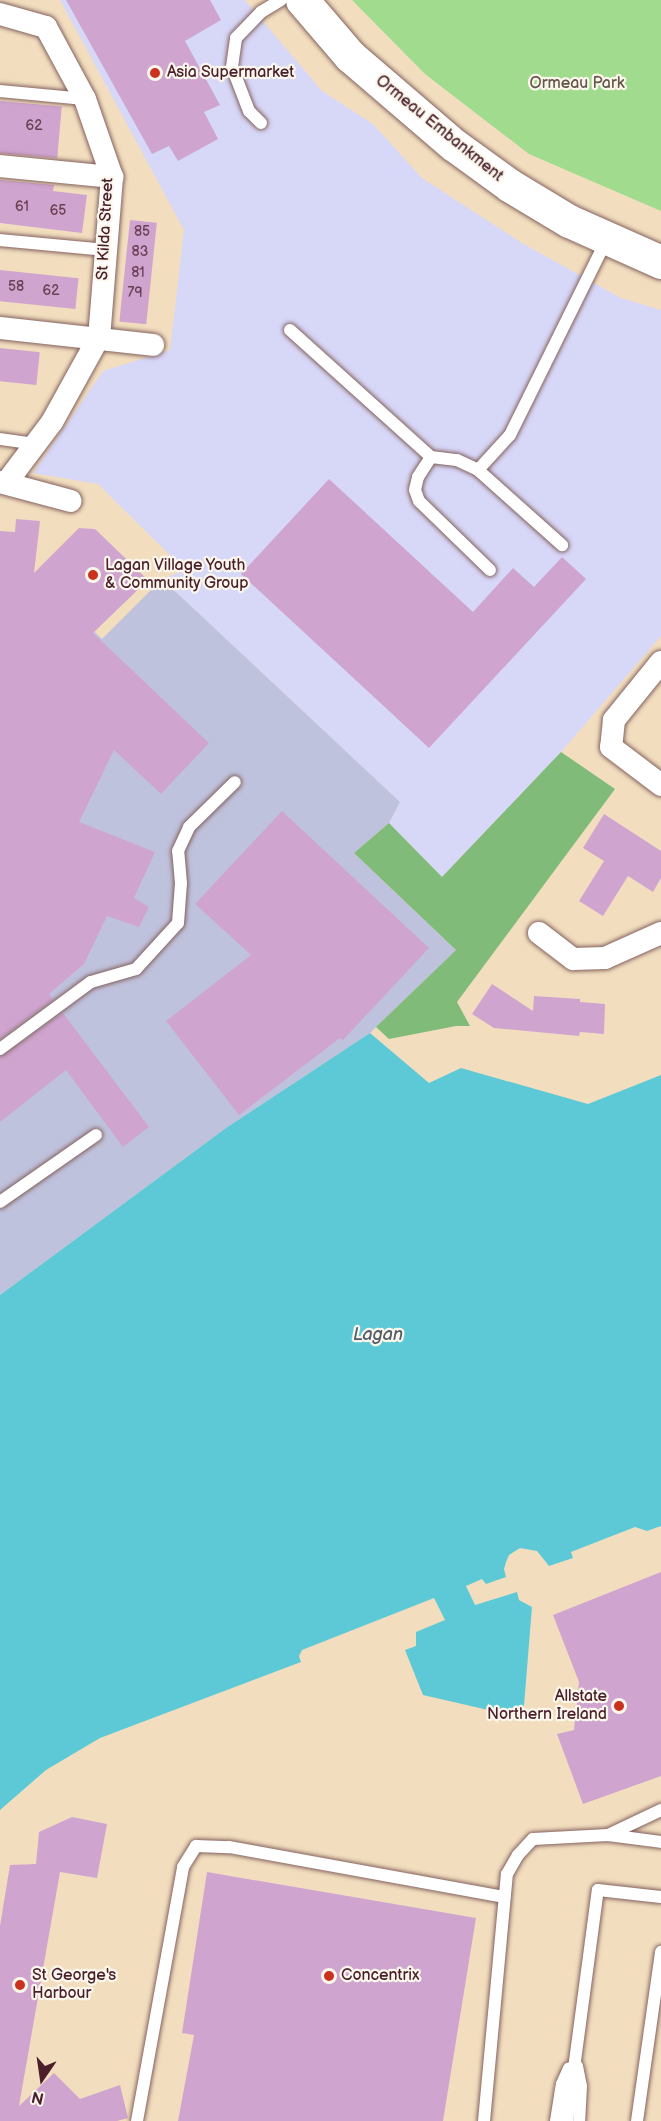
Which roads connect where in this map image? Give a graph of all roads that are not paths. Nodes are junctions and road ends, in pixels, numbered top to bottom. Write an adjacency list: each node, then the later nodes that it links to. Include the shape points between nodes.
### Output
1 (280, 0): 6 (lane, via 261,12 236,38 232,67 249,111)
2 (302, 0): 9 (street, Ormeau Embankment, via 350,56 454,145 509,185 569,221)
3 (0, 14): 5 (street, St Kilda Street, via 46,27)
4 (0, 91): 5 (lane)
5 (85, 99): 8 (street, St Kilda Street)
6 (261, 123)
7 (0, 166): 8 (street)
8 (112, 177): 11 (street, St Kilda Street)
9 (608, 238): 12 (street, Ormeau Embankment); 20 (lane, via 510,435)
10 (0, 240): 11 (lane)
11 (106, 250): 15 (street, St Kilda Street)
12 (661, 262)
13 (0, 328): 15 (street)
14 (290, 330): 19 (lane)
15 (99, 337): 16 (street); 18 (street)
16 (153, 345)
17 (0, 439): 18 (lane)
18 (36, 444): 21 (street)
19 (431, 457): 20 (lane, via 457,460); 24 (lane, via 418,477 415,490 419,501)
20 (478, 470): 23 (lane)
21 (4, 482): 22 (street)
22 (71, 501)
23 (562, 545)
24 (490, 570)
25 (661, 662): 27 (street, via 614,720 611,747)
26 (235, 782): 30 (lane, via 189,827 178,851 178,923 136,969 91,982)
27 (661, 785)
28 (539, 933): 29 (street, via 573,959 605,958)
29 (661, 933)
30 (0, 1049)
31 (96, 1135): 32 (lane)
32 (0, 1202)
33 (661, 1810): 34 (lane)
34 (608, 1835): 35 (lane); 36 (lane, via 533,1839 507,1874)
35 (661, 1842)
36 (504, 1897): 40 (lane, via 229,1847 196,1846 183,1867); 41 (lane)
37 (661, 1897): 39 (lane, via 598,1890)
38 (661, 1952): 45 (lane)
39 (575, 2056): 42 (lane, via 562,2084); 43 (lane); 44 (lane, via 581,2086)
40 (137, 2121)
41 (484, 2121)
42 (556, 2121)
43 (567, 2121)
44 (579, 2121)
45 (637, 2121)

